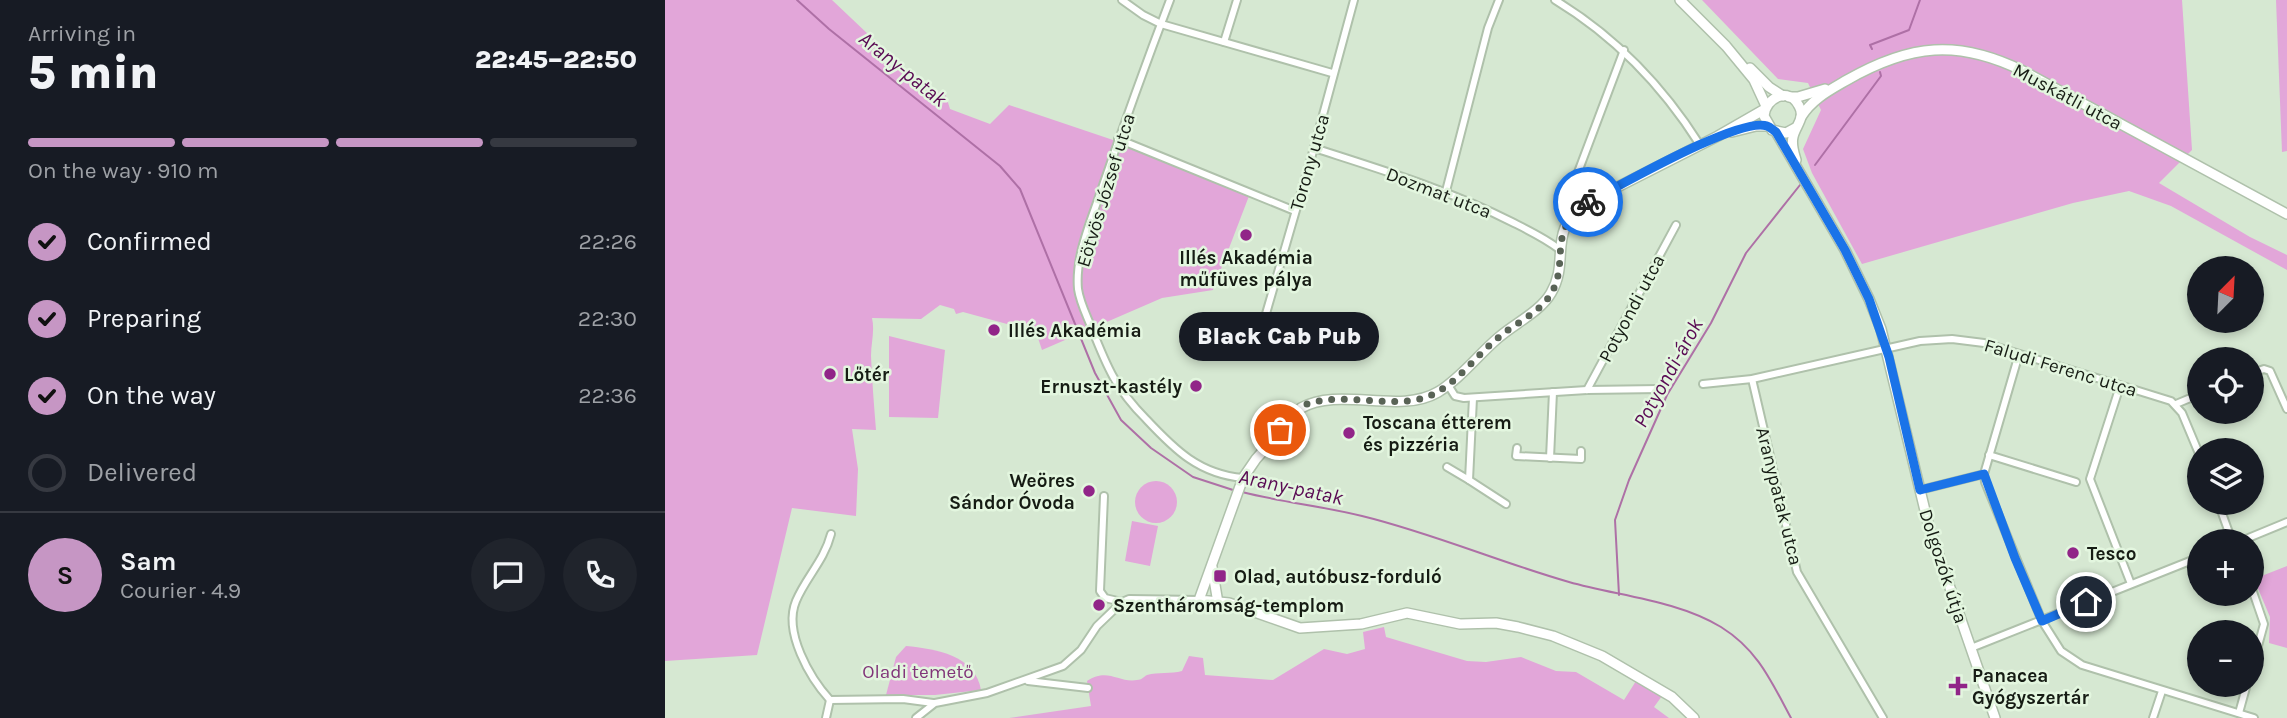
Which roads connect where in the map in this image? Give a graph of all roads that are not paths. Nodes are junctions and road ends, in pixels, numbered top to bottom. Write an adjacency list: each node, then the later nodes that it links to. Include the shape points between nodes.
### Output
1 (1122, 0): 8 (street)
2 (1170, 0): 8 (street, Eötvös József utca)
3 (1237, 0): 9 (street)
4 (1354, 0): 12 (street, Torony utca)
5 (1499, 0): 24 (street, via 1485,36)
6 (1555, 0): 11 (street)
7 (1680, 0): 10 (main road)
8 (1161, 24): 9 (street); 20 (street, Eötvös József utca)
9 (1224, 41): 12 (street)
10 (1726, 46): 14 (main road, via 1769,87); 15 (main road, via 1753,80)
11 (1624, 50): 21 (street, via 1664,93); 27 (street, via 1566,204)
12 (1332, 74): 22 (street, Torony utca)
13 (1837, 86): 14 (main road, Muskátli utca); 16 (main road, Muskátli utca); 26 (main road, Muskátli utca, via 1911,52 1955,49 1990,56)
14 (1786, 96): 15 (main road); 16 (main road, via 1799,105)
15 (1765, 107): 18 (main road, via 1765,120); 19 (main road)
16 (1801, 117): 17 (main road)
17 (1797, 127): 18 (main road, via 1789,132); 23 (main road, Dolgozók útja, via 1792,142)
18 (1772, 129): 19 (main road, via 1756,126); 23 (main road, Dolgozók útja)
19 (1718, 136): 21 (main road)
20 (1118, 139): 25 (street); 52 (street, Eötvös József utca, via 1085,238 1078,279 1080,300 1109,373 1135,409 1207,471)
21 (1700, 145): 27 (main road, via 1588,202)
22 (1314, 148): 24 (street, Dozmat utca); 25 (street, Torony utca)
23 (1805, 181): 31 (main road, Dolgozók útja, via 1862,283)
24 (1446, 191): 29 (street, Dozmat utca)
25 (1295, 211): 30 (street, Torony utca)
26 (2287, 214)
27 (1570, 217): 29 (main road)
28 (1676, 225): 39 (street, Potyondi utca)
29 (1559, 249): 36 (main road, via 1553,289 1542,305)
30 (1263, 324)
31 (1887, 349): 32 (street, Faludi Ferenc utca, via 1952,339); 34 (street, Faludi Ferenc utca); 55 (main road, Dolgozók útja)
32 (2019, 354): 37 (street, Faludi Ferenc utca); 48 (street)
33 (2264, 369): 44 (street, via 2270,371)
34 (1752, 379): 35 (street, Faludi Ferenc utca); 79 (street, Aranypatak utca, via 1797,572)
35 (1703, 384)
36 (1448, 385): 41 (street, via 1455,396); 52 (main road, via 1416,400 1307,404 1292,416)
37 (2120, 386): 43 (street, Faludi Ferenc utca); 63 (street, via 2090,479)
38 (1660, 389): 39 (street)
39 (1587, 390): 40 (street)
40 (1553, 392): 41 (street); 49 (street)
41 (1473, 397): 53 (street)
42 (2187, 399): 43 (street)
43 (2176, 404): 45 (street)
44 (2287, 409)
45 (2192, 438)
46 (1517, 448): 49 (street, via 1516,456)
47 (1581, 451): 49 (street, via 1581,459)
48 (1989, 455): 51 (street); 54 (street)
49 (1550, 458)
50 (1447, 467): 53 (street)
51 (1984, 474): 55 (street); 67 (street)
52 (1242, 480): 61 (main road)
53 (1469, 480): 57 (street)
54 (2076, 482)
55 (1920, 490): 68 (main road, Dolgozók útja)
56 (1104, 496): 65 (street, via 1100,591 1105,598)
57 (1506, 504)
58 (2287, 522): 59 (street)
59 (2264, 532)
60 (831, 534): 73 (street, via 823,558 796,601 793,619 808,670)
61 (1212, 562): 64 (main road); 66 (main road)
62 (2187, 562): 63 (street)
63 (2131, 584): 67 (street)
64 (1199, 600): 65 (street, via 1138,598); 66 (main road)
65 (1122, 602): 69 (street, via 1071,660)
66 (1217, 603): 78 (main road, via 1241,606 1300,628 1361,624 1395,614 1460,624 1506,624 1581,646 1619,664 1672,697)
67 (2042, 621): 68 (street); 71 (street, via 2073,661)
68 (1971, 648): 80 (main road, Dolgozók útja)
69 (1026, 680): 70 (street); 74 (street)
70 (1088, 688)
71 (2162, 691): 75 (street); 81 (street)
72 (2243, 697): 75 (street)
73 (830, 699): 74 (street); 76 (street)
74 (935, 703): 77 (street)
75 (2239, 713): 82 (street)
76 (826, 718)
77 (916, 718)
78 (1694, 718)
79 (1883, 718)
80 (1995, 718)
81 (2153, 718)
82 (2254, 718)

